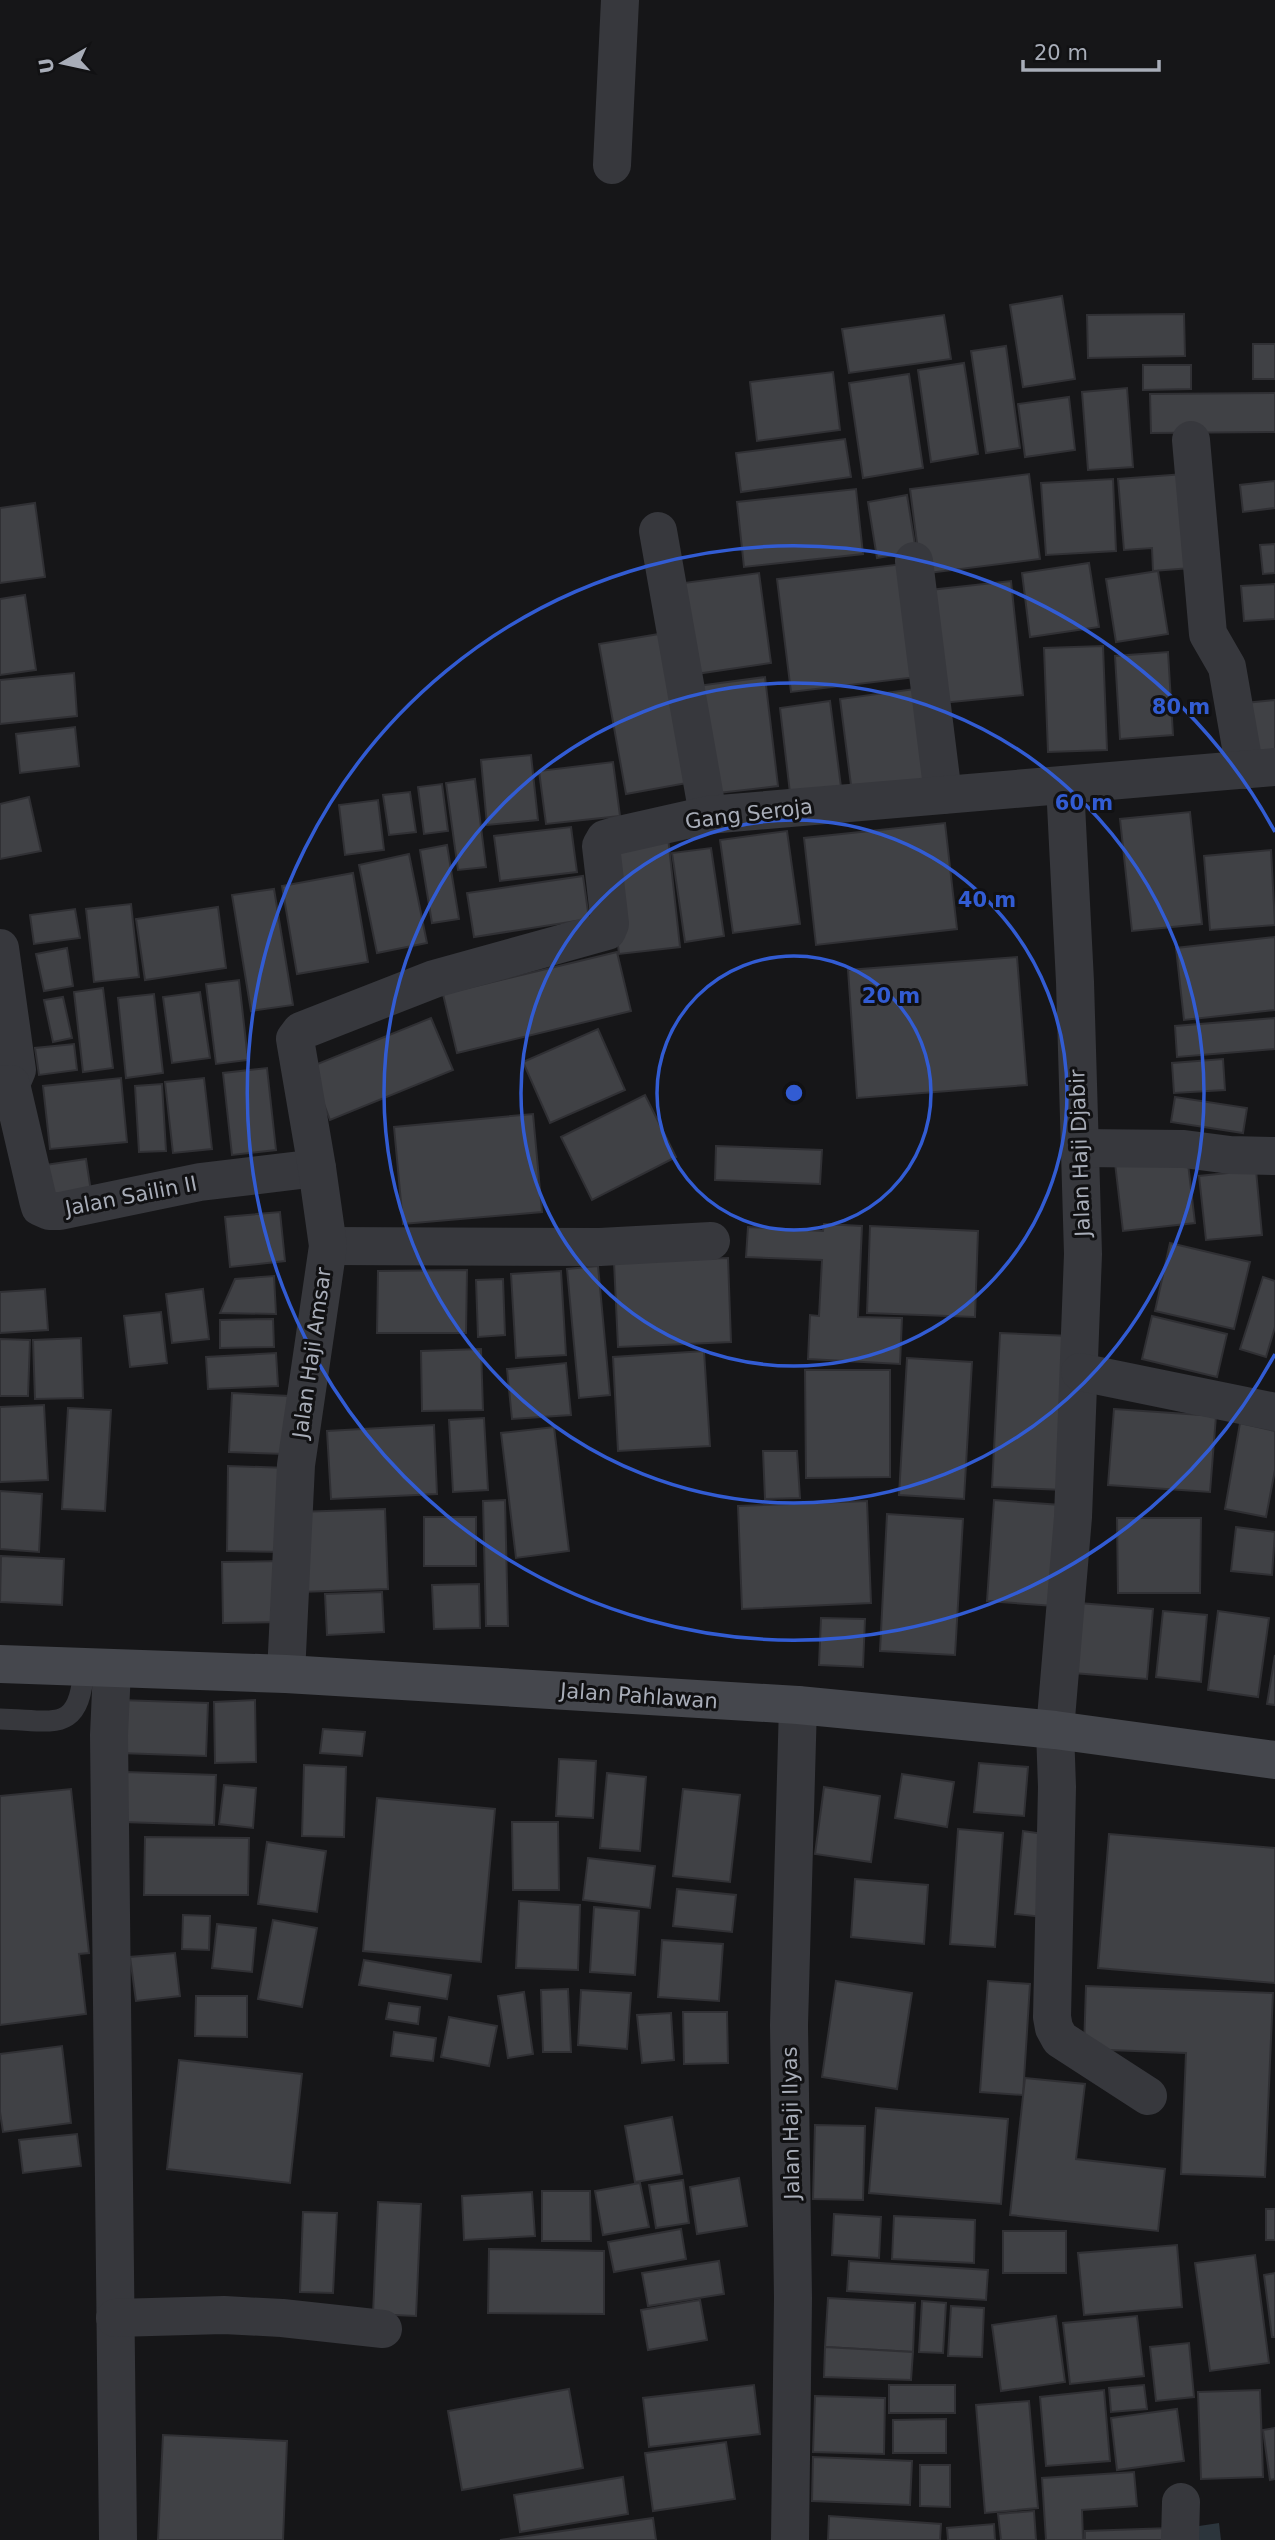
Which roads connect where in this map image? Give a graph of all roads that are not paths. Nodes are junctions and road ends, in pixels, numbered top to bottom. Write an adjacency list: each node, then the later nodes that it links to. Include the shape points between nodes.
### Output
1 (620, 0): 2 (street)
2 (612, 165)
3 (1191, 440): 6 (street, via 1208,634 1227,667)
4 (658, 531): 9 (street)
5 (914, 561): 8 (street)
6 (1260, 768): 7 (street)
7 (1065, 785): 8 (street, Gang Seroja); 13 (street, Jalan Haji Djabir)
8 (943, 795): 9 (street, Gang Seroja)
9 (708, 815): 11 (street, Gang Seroja, via 602,841 607,931 434,979)
10 (0, 948): 12 (street, via 17,1070)
11 (298, 1035): 15 (street, Jalan Haji Amsar)
12 (6, 1085): 15 (street, Jalan Sailin II, via 40,1207 49,1211 200,1182)
13 (1080, 1148): 14 (street); 18 (street, Jalan Haji Djabir)
14 (1275, 1156)
15 (317, 1168): 17 (street, Jalan Haji Amsar)
16 (711, 1241): 17 (street, via 600,1247)
17 (328, 1246): 22 (street, Jalan Haji Amsar, via 296,1465)
18 (1080, 1372): 19 (street); 25 (street, Jalan Haji Djabir)
19 (1275, 1412)
20 (0, 1664): 21 (main road, Jalan Pahlawan)
21 (98, 1669): 22 (main road, Jalan Pahlawan); 24 (lane, via 72,1714 59,1720); 28 (street, via 109,1735)
22 (286, 1674): 23 (main road, Jalan Pahlawan)
23 (798, 1705): 25 (main road, Jalan Pahlawan); 32 (street, Jalan Haji Ilyas, via 789,2025)
24 (0, 1719)
25 (1055, 1730): 26 (main road, Jalan Pahlawan); 27 (street, Jalan Haji Djabir, via 1054,2028 1060,2039)
26 (1275, 1760)
27 (1148, 2096)
28 (116, 2318): 29 (street, via 224,2315); 31 (street)
29 (383, 2329)
30 (1181, 2502): 33 (street)
31 (118, 2540)
32 (790, 2540)
33 (1180, 2540)

